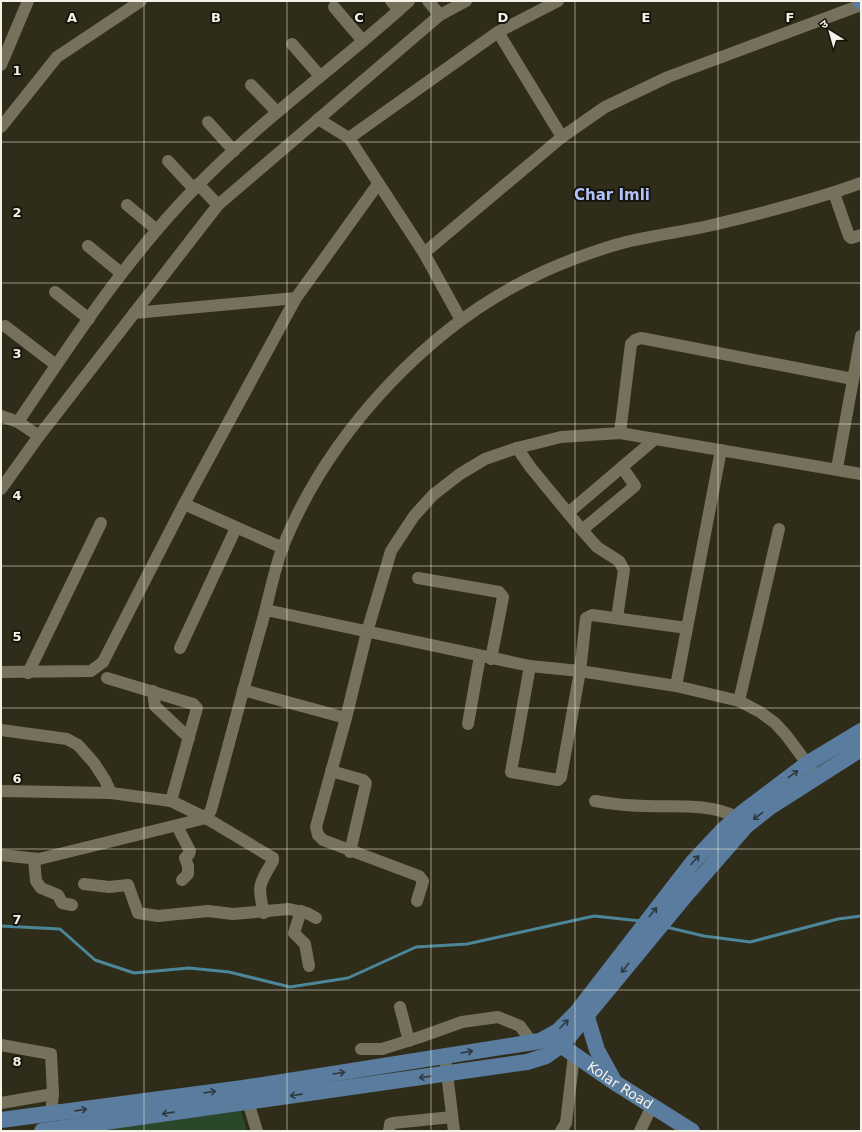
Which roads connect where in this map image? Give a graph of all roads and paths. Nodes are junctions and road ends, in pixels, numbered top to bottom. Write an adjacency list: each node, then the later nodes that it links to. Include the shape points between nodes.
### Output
1 (28, 1): 15 (street)
2 (141, 1): 21 (street, via 57,57)
3 (391, 1): 10 (street)
4 (409, 1): 10 (street)
5 (428, 1): 11 (street)
6 (466, 1): 11 (street)
7 (558, 1): 12 (street)
8 (861, 2): 22 (street, via 638,90 605,106)
9 (334, 7): 13 (street)
10 (399, 10): 13 (street)
11 (440, 15): 19 (street)
12 (498, 32): 22 (street); 23 (street)
13 (363, 41): 16 (street)
14 (292, 44): 16 (street)
15 (1, 65)
16 (320, 76): 18 (street)
17 (251, 85): 18 (street)
18 (277, 112): 24 (street)
19 (318, 119): 23 (street); 31 (street)
20 (208, 122): 24 (street)
21 (1, 127)
22 (562, 137): 35 (street)
23 (349, 138): 27 (street)
24 (234, 151): 28 (street)
25 (168, 161): 28 (street)
26 (861, 183): 29 (street)
27 (378, 184): 35 (street); 38 (street)
28 (196, 186): 31 (street); 32 (street)
29 (834, 193): 33 (street, via 849,236 851,238); 41 (street, via 709,226 617,245 545,271)
30 (127, 204): 32 (street)
31 (218, 205): 39 (street)
32 (156, 230): 36 (street)
33 (861, 235)
34 (88, 246): 36 (street)
35 (424, 253): 41 (street)
36 (121, 273): 40 (street)
37 (56, 292): 40 (street)
38 (296, 298): 39 (street); 57 (street)
39 (134, 313): 49 (street)
40 (89, 319): 44 (street)
41 (461, 320): 63 (street, via 431,343 351,428 322,469)
42 (5, 326): 44 (street)
43 (861, 336): 45 (street)
44 (56, 365): 47 (street)
45 (853, 378): 48 (street, via 641,338 631,344); 54 (street)
46 (1, 416): 47 (street)
47 (18, 422): 49 (street)
48 (620, 433): 50 (street); 51 (street, via 561,437)
49 (39, 436): 56 (street)
50 (655, 439): 52 (street); 53 (street)
51 (517, 448): 58 (street); 68 (street, via 485,460 460,474 433,495 414,516 391,552)
52 (721, 450): 54 (street); 67 (street)
53 (622, 467): 58 (street); 62 (street, via 635,486)
54 (837, 468): 55 (street)
55 (861, 474)
56 (1, 489)
57 (184, 504): 60 (street); 74 (street, via 103,662 91,670)
58 (568, 513): 62 (street)
59 (101, 523): 74 (street)
60 (236, 528): 63 (street); 69 (street)
61 (779, 529): 79 (street)
62 (582, 530): 66 (street, via 597,547 622,564 624,570)
63 (282, 548): 65 (street)
64 (418, 578): 70 (street, via 502,594)
65 (266, 610): 68 (street); 77 (street)
66 (617, 618): 67 (street); 72 (street, via 592,615 586,618)
67 (687, 628): 76 (street)
68 (367, 632): 70 (street); 80 (street)
69 (180, 648)
70 (486, 657): 71 (street); 81 (street)
71 (530, 666): 72 (street); 72 (street, via 511,772 558,780 561,778)
72 (580, 671): 76 (street)
73 (1, 672): 74 (street)
74 (28, 673)
75 (107, 678): 78 (street)
76 (676, 686): 79 (street)
77 (243, 690): 80 (street); 93 (street, via 211,810)
78 (153, 691): 84 (street, via 155,706); 84 (street, via 193,704 196,713)
79 (739, 701): 86 (street, via 775,723)
80 (346, 718): 87 (street)
81 (468, 724)
82 (1, 730): 89 (street, via 67,739 78,745 90,758)
83 (861, 731): 86 (main road)
84 (189, 738): 90 (street)
85 (861, 749): 86 (main road)
86 (812, 770): 92 (main road, one-way to 86); 100 (main road, one-way to 100, via 746,826)
87 (331, 771): 95 (street, via 316,827 318,835 323,840); 95 (street, via 366,783)
88 (1, 792): 89 (street)
89 (111, 793): 90 (street)
90 (171, 801): 93 (street)
91 (595, 801): 92 (street, via 625,806 710,807 724,810)
92 (737, 817): 100 (main road, one-way to 92, via 693,862)
93 (206, 818): 94 (street); 104 (street, via 273,858 259,888)
94 (177, 826): 97 (street); 98 (street, via 190,851 185,858 188,874)
95 (350, 852): 101 (street, via 419,876 423,881)
96 (1, 855): 97 (street)
97 (34, 859): 102 (street, via 35,878 41,888 58,895 62,903)
98 (182, 880)
99 (84, 884): 104 (street, via 109,887 128,885 138,913 158,916 208,911 233,914)
100 (678, 893): 106 (main road)
101 (418, 901)
102 (72, 905)
103 (301, 911): 104 (street, via 289,909); 105 (street); 107 (street, via 294,933 305,944)
104 (264, 913)
105 (316, 918)
106 (643, 936): 109 (main road, one-way to 109); 112 (main road, one-way to 106)
107 (309, 966)
108 (400, 1008): 110 (street)
109 (587, 1017): 112 (main road); 118 (main road, via 597,1050)
110 (409, 1041): 111 (street, via 462,1022 498,1017 520,1026); 114 (street, via 382,1049)
111 (531, 1041): 112 (main road); 116 (main road, one-way to 111)
112 (555, 1041): 115 (main road, Kolar Road); 117 (main road, via 546,1056 527,1062)
113 (1, 1046): 119 (street, via 51,1054)
114 (361, 1049)
115 (574, 1055): 118 (main road, Kolar Road); 126 (street)
116 (445, 1056): 117 (street); 123 (main road, one-way to 116, via 243,1088)
117 (448, 1074): 120 (main road, one-way to 120); 124 (street)
118 (614, 1082): 122 (main road, Kolar Road)
119 (53, 1094): 121 (street); 123 (street)
120 (248, 1102): 127 (main road, one-way to 127); 128 (street)
121 (1, 1103)
122 (652, 1106): 131 (street); 132 (main road, Kolar Road)
123 (51, 1114): 125 (main road)
124 (452, 1117): 129 (street, via 393,1123 390,1124); 130 (street)
125 (1, 1120)
126 (566, 1128)
127 (42, 1131)
128 (257, 1131)
129 (389, 1131)
130 (454, 1131)
131 (640, 1131)
132 (692, 1131)

